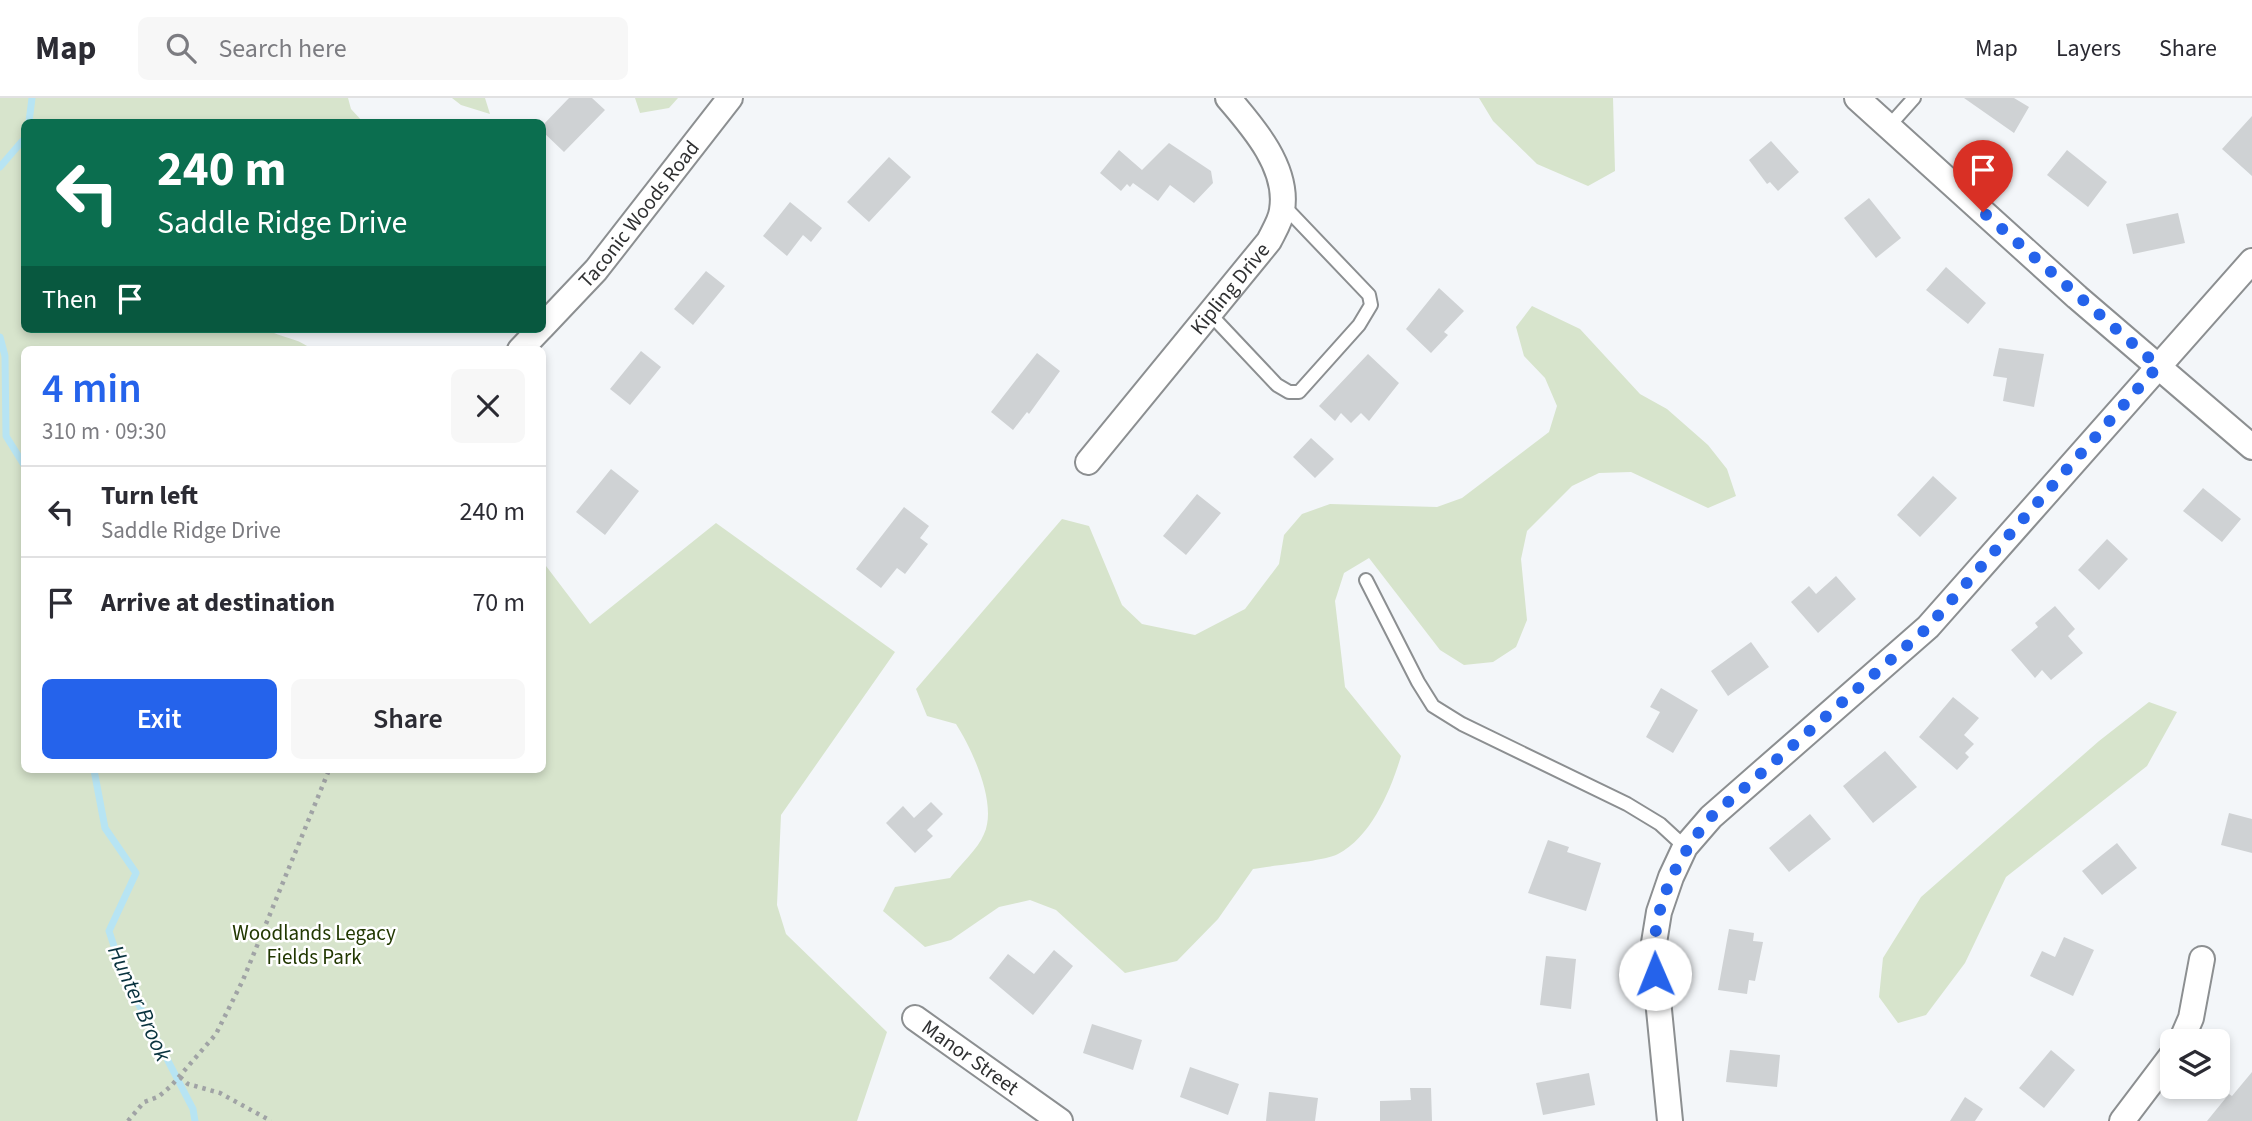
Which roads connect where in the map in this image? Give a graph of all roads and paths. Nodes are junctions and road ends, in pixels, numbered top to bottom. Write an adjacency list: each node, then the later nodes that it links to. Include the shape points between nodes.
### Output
1 (730, 98): 9 (street, Taconic Woods Road, via 596,270)
2 (1228, 98): 6 (street, via 1255,129 1273,162 1284,192)
3 (1857, 98): 5 (street)
4 (1914, 98): 5 (lane)
5 (1889, 126): 12 (street)
6 (1283, 204): 8 (street, Kipling Drive, via 1269,241); 8 (lane, via 1369,295 1371,305 1359,325 1298,392 1289,392)
7 (2252, 261): 12 (street)
8 (1210, 314): 14 (street, Kipling Drive)
9 (546, 323)
10 (536, 333): 11 (street, Taconic Woods Road)
11 (524, 346)
12 (2158, 366): 13 (street); 17 (street, via 1927,628 1711,817)
13 (2252, 447)
14 (1088, 461)
15 (1366, 580): 17 (lane, via 1433,706 1627,804 1660,824)
16 (328, 773): 22 (path, via 243,980 216,1034)
17 (1685, 847): 26 (street, via 1659,912 1653,949)
18 (2202, 959): 20 (street)
19 (915, 1018): 25 (street, Manor Street)
20 (2186, 1029)
21 (2160, 1071): 27 (street)
22 (180, 1077): 23 (path, via 158,1097 144,1102); 24 (path)
23 (128, 1121)
24 (271, 1121)
25 (1060, 1121)
26 (1671, 1121)
27 (2122, 1121)

